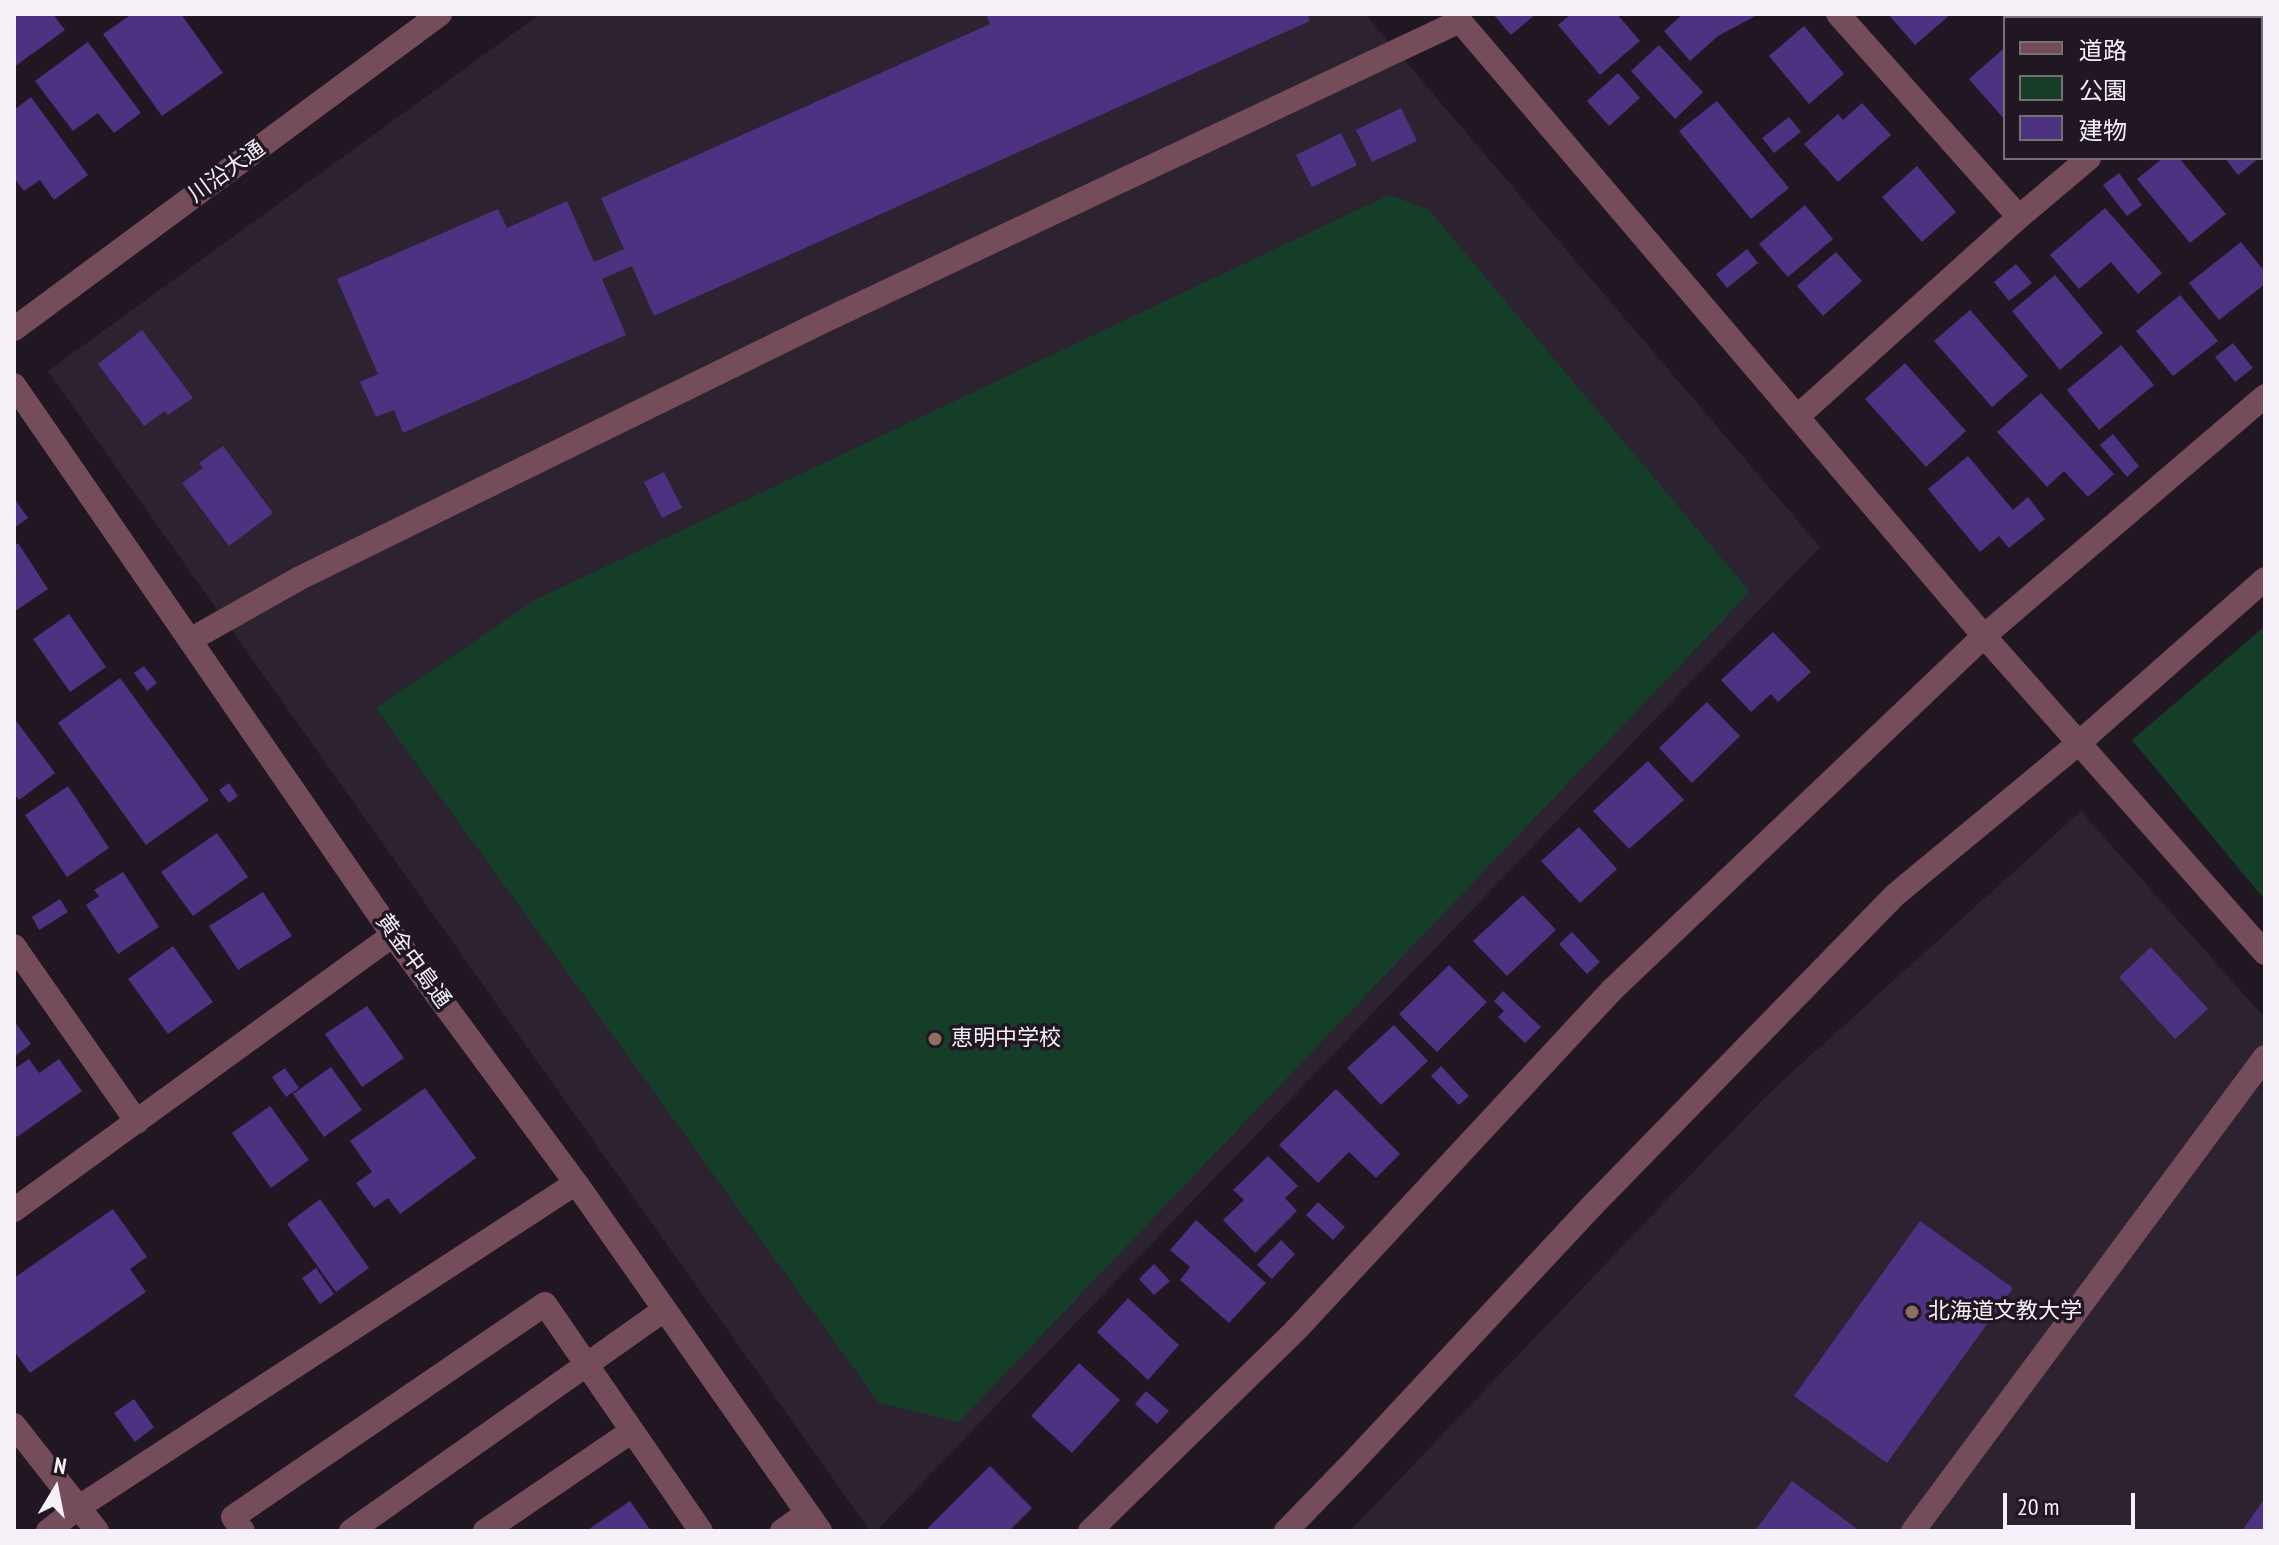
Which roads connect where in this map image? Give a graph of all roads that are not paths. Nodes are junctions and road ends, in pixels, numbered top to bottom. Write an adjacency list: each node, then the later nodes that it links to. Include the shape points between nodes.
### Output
1 (440, 14): 6 (street, 川沿大通)
2 (1838, 14): 5 (street)
3 (1457, 17): 9 (street); 12 (street, via 300,578)
4 (2087, 160): 5 (street)
5 (2019, 217): 9 (street)
6 (14, 329)
7 (14, 385): 12 (street, 黄金中島通)
8 (2265, 396): 11 (street)
9 (1797, 417): 11 (street)
10 (2265, 579): 13 (street)
11 (1984, 636): 13 (street); 34 (street, via 1612,990 1295,1331)
12 (190, 640): 14 (street, 黄金中島通)
13 (2080, 742): 16 (street); 35 (street, via 1895,895)
14 (393, 935): 18 (street); 19 (street, 黄金中島通)
15 (14, 946): 18 (street)
16 (2265, 953)
17 (2265, 1057): 36 (street)
18 (137, 1122): 20 (street)
19 (576, 1183): 21 (street, 黄金中島通); 25 (street)
20 (14, 1210)
21 (664, 1310): 22 (street); 26 (street, 黄金中島通)
22 (588, 1366): 24 (street); 29 (street, via 545,1304 233,1517); 30 (street)
23 (14, 1425): 25 (street)
24 (632, 1431): 31 (street); 32 (street)
25 (79, 1507): 27 (street); 28 (street)
26 (814, 1522): 33 (street)
27 (48, 1531)
28 (97, 1531)
29 (243, 1531)
30 (351, 1531)
31 (485, 1531)
32 (701, 1531)
33 (782, 1531)
34 (1090, 1531)
35 (1286, 1531)
36 (1913, 1531)

